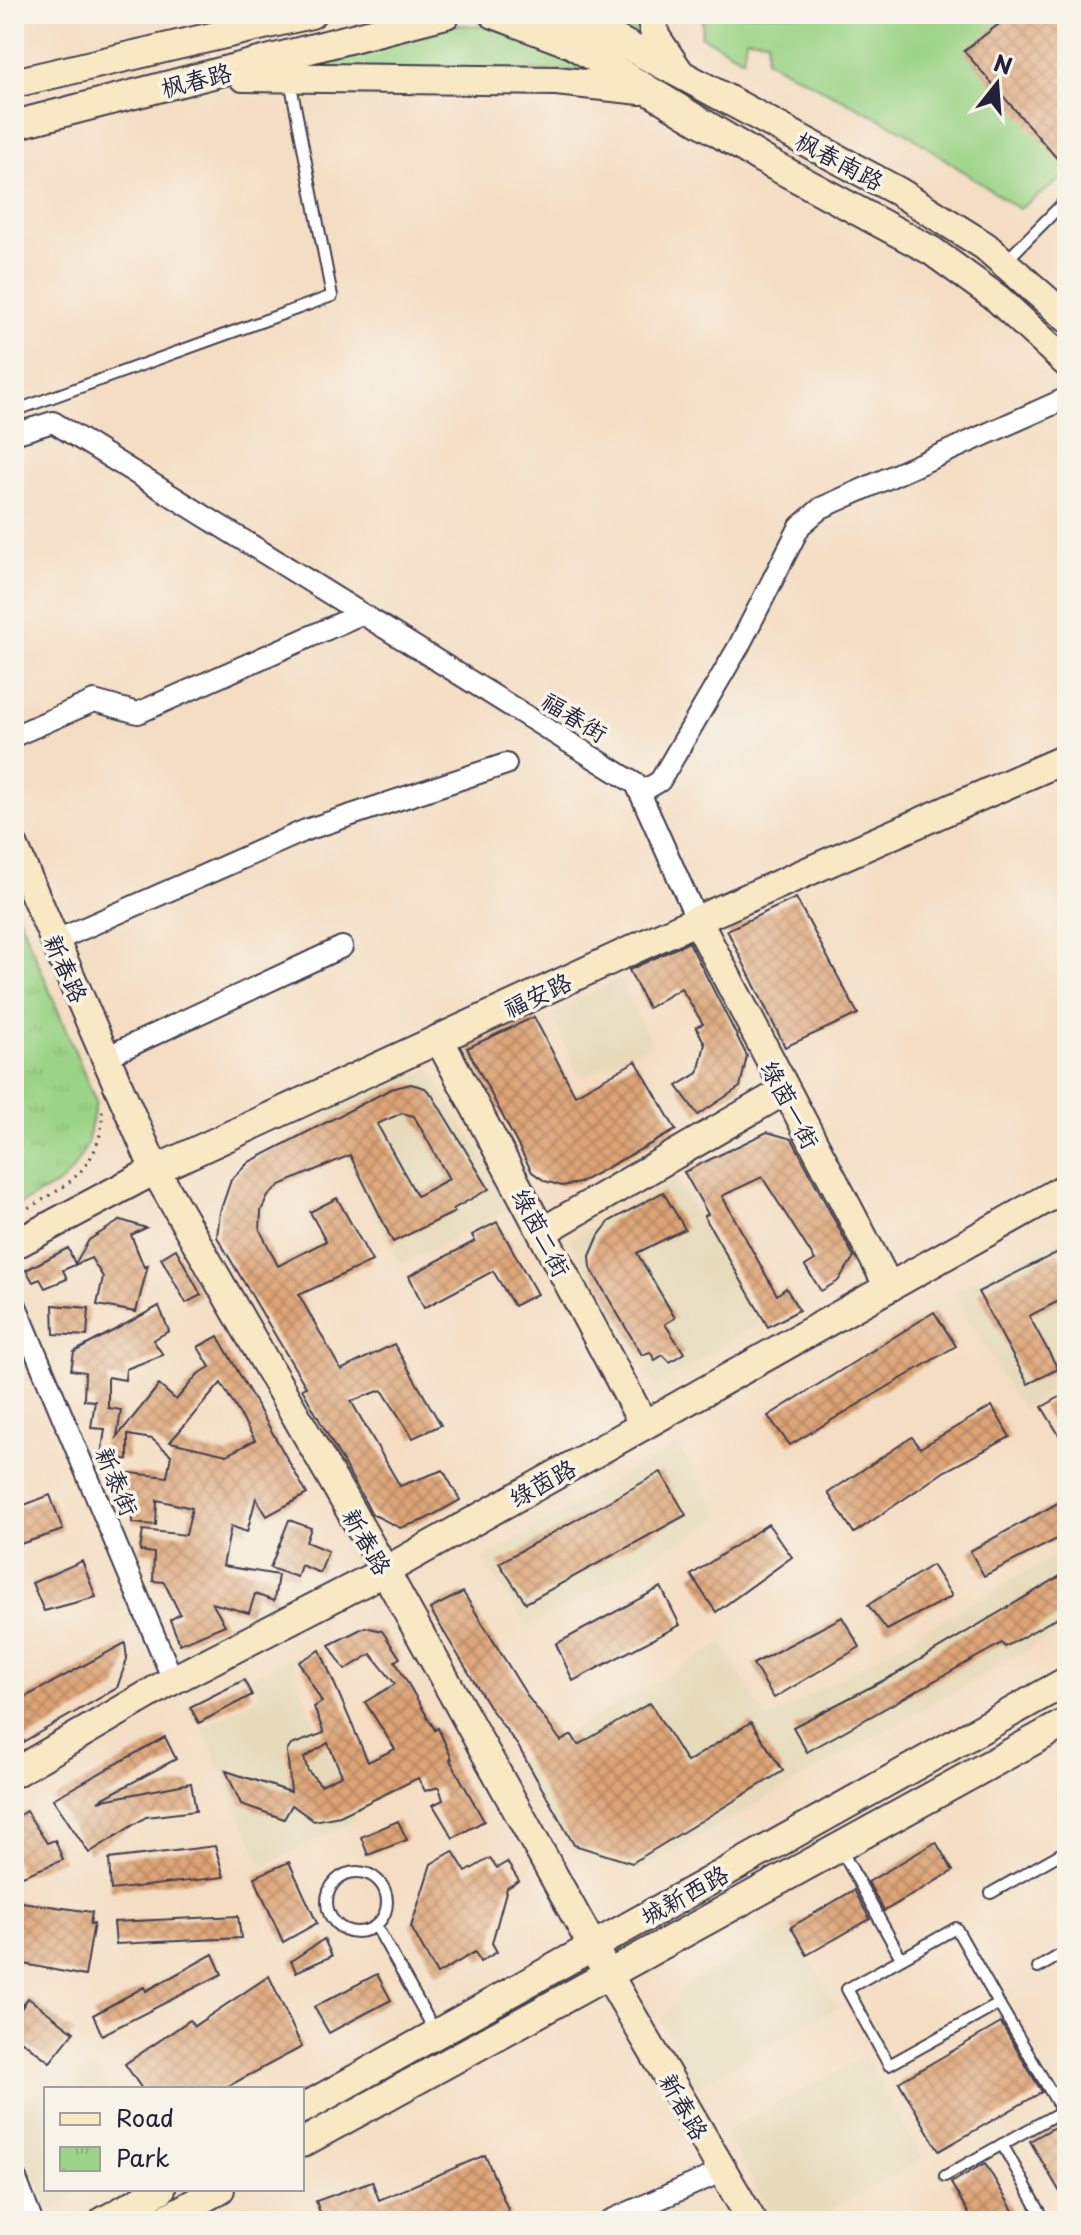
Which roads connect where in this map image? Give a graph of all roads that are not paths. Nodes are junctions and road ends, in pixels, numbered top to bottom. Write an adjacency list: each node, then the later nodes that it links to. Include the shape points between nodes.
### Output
1 (311, 14): 6 (street, 枫春路)
2 (446, 14): 8 (street, 枫春路)
3 (494, 14): 11 (street, 枫春南路, via 572,44)
4 (561, 14): 7 (street, 枫春南路)
5 (651, 14): 7 (street, via 655,36)
6 (248, 22): 10 (street, 枫春路)
7 (680, 74): 14 (street, 枫春南路, via 899,192)
8 (206, 77): 9 (street); 12 (street, 枫春路)
9 (289, 77): 11 (street, via 556,81); 18 (lane, via 332,296)
10 (14, 83)
11 (650, 91): 16 (street, 枫春南路, via 932,251 998,299)
12 (14, 125)
13 (1067, 199): 14 (lane)
14 (1005, 263): 15 (street, 枫春南路)
15 (1067, 318)
16 (1067, 363)
17 (1067, 398): 24 (street, via 821,508 800,526 739,646 660,781)
18 (14, 411)
19 (14, 434): 20 (street, 福春街, via 53,422)
20 (361, 614): 21 (street, via 138,713 94,701); 24 (street, 福春街, via 636,784)
21 (14, 736)
22 (1067, 758): 26 (street, 福安路)
23 (506, 764): 27 (street, via 306,830)
24 (640, 793): 26 (street, 福春街)
25 (14, 847): 27 (street, 新春路)
26 (697, 920): 29 (street, 福安路); 31 (street, 绿茵一街)
27 (55, 941): 30 (street, 新春路)
28 (342, 947): 30 (street)
29 (439, 1039): 32 (street, 福安路); 34 (street, 绿茵二街)
30 (106, 1057): 32 (street, 新春路)
31 (784, 1091): 34 (street); 36 (street, 绿茵一街)
32 (155, 1170): 35 (street, 福安路); 39 (street, 新春路)
33 (1067, 1187): 36 (street, 绿茵路)
34 (542, 1232): 38 (street, 绿茵二街)
35 (14, 1245)
36 (889, 1287): 38 (street, 绿茵路)
37 (14, 1301): 40 (street, 新泰街)
38 (644, 1425): 39 (street, 绿茵路)
39 (385, 1571): 40 (street, 绿茵路); 48 (street, 新春路)
40 (173, 1680): 43 (street, 绿茵路)
41 (1067, 1681): 48 (street, 城新西路)
42 (1067, 1722): 44 (street, 城新西路)
43 (14, 1773)
44 (840, 1848): 50 (lane); 52 (street, 城新西路)
45 (1067, 1850): 46 (lane)
46 (991, 1893)
47 (376, 1926): 47 (lane, via 357,1932 332,1918 329,1890 343,1875 372,1875 386,1890 387,1909); 54 (lane)
48 (594, 1944): 52 (street, 新春路); 54 (street, 城新西路)
49 (1067, 1951): 51 (lane)
50 (901, 1958): 53 (lane, via 956,1928); 53 (lane, via 847,1989 889,2065)
51 (1038, 1968)
52 (609, 1976): 56 (street, 城新西路); 58 (street, 新春路)
53 (999, 2004): 57 (lane, via 1062,2111)
54 (437, 2034): 55 (street, 城新西路)
55 (304, 2108)
56 (304, 2142)
57 (1002, 2144): 60 (lane); 68 (lane)
58 (723, 2171): 66 (street); 67 (street, 新春路)
59 (14, 2174): 63 (street)
60 (945, 2176)
61 (157, 2191): 64 (street)
62 (216, 2191): 65 (street)
63 (32, 2221)
64 (104, 2221)
65 (162, 2221)
66 (609, 2221)
67 (752, 2221)
68 (1045, 2221)

